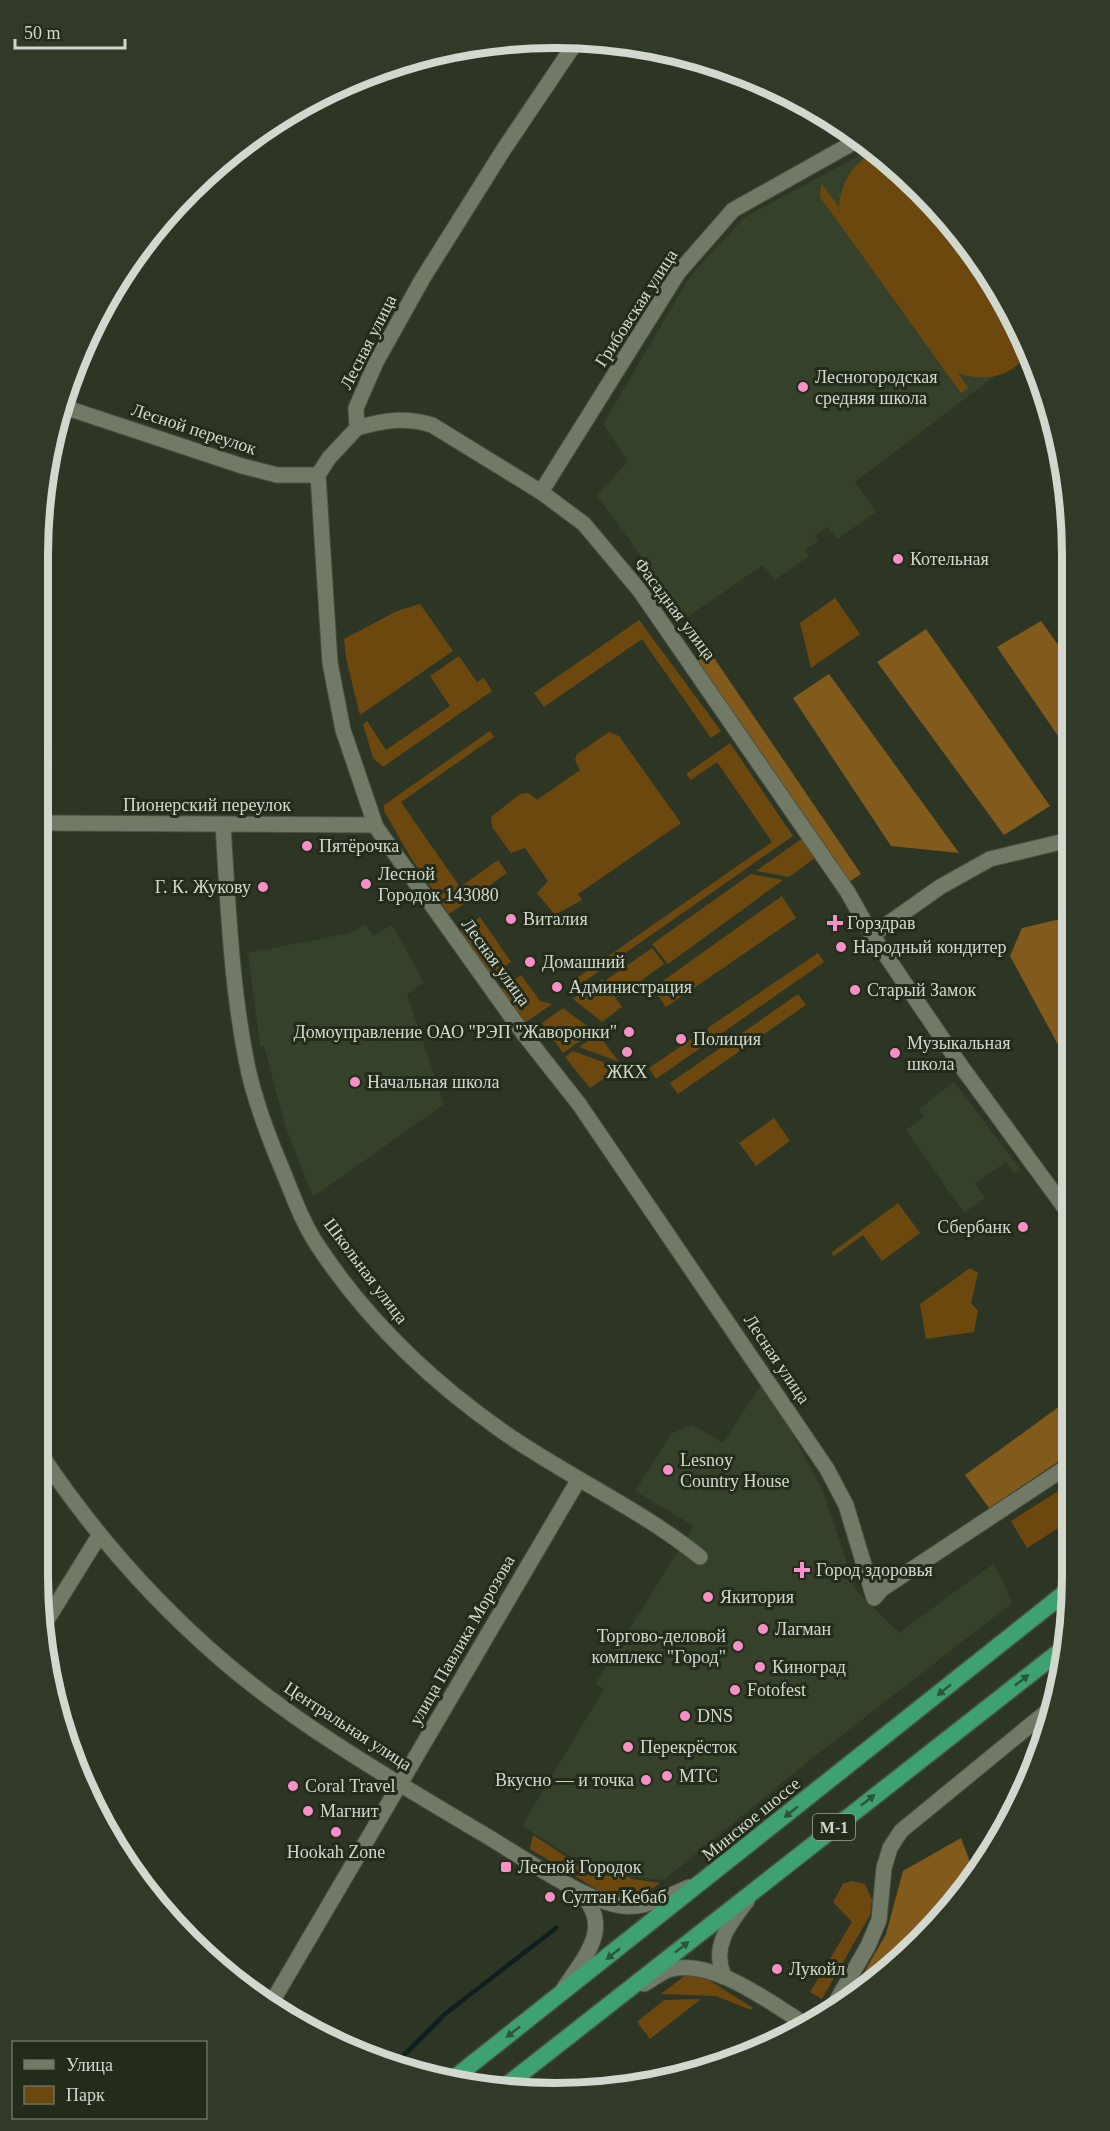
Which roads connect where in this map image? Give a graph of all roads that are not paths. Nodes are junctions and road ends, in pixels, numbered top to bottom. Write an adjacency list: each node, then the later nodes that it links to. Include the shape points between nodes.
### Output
1 (572, 49): 4 (street, Лесная улица, via 423,278 376,362 356,408)
2 (851, 144): 6 (street, Грибовская улица, via 733,210 678,273)
3 (70, 409): 5 (street, Лесной переулок, via 242,466 277,475)
4 (357, 428): 5 (street); 6 (street, Фасадная улица, via 384,420 412,419 432,425)
5 (318, 475): 9 (street, Лесная улица, via 330,663 343,730)
6 (540, 492): 11 (street, Фасадная улица, via 584,524 640,591 847,891)
7 (48, 823): 8 (street, Пионерский переулок)
8 (223, 825): 9 (street, Пионерский переулок); 15 (street, Школьная улица, via 234,970 248,1068 273,1147 313,1237 365,1308 418,1364 502,1431)
9 (375, 825): 14 (street, Лесная улица, via 585,1114 827,1469 846,1505 874,1598)
10 (1062, 842): 11 (street, via 990,859 940,887)
11 (872, 935): 12 (street, Фасадная улица)
12 (1062, 1204)
13 (48, 1464): 16 (street, Центральная улица)
14 (1062, 1470)
15 (579, 1479): 17 (street, Школьная улица); 22 (street, улица Павлика Морозова)
16 (99, 1536): 19 (street); 22 (street, Центральная улица, via 154,1597 223,1661 269,1697)
17 (700, 1557)
18 (1061, 1596): 23 (highway, Минское шоссе / М-1, one-way to 23)
19 (50, 1616)
20 (1056, 1654): 24 (highway, М-1, one-way to 20)
21 (1042, 1715): 28 (street, via 901,1831 884,1868 879,1920)
22 (399, 1783): 25 (street, Центральная улица); 29 (street, улица Павлика Морозова)
23 (708, 1878): 25 (street, Центральная улица, via 641,1906 616,1905); 27 (highway, Минское шоссе / М-1, one-way to 27)
24 (760, 1884): 26 (street, via 723,1934 718,1953); 30 (highway, М-1, one-way to 24)
25 (574, 1888): 27 (street, via 595,1914 597,1932)
26 (724, 1976): 30 (street, via 689,1967 668,1971); 31 (street)
27 (559, 1996): 32 (highway, Минское шоссе / М-1, one-way to 32)
28 (838, 1997)
29 (274, 1999)
30 (603, 2009): 33 (highway, М-1)
31 (798, 2020)
32 (460, 2074)
33 (512, 2081)

